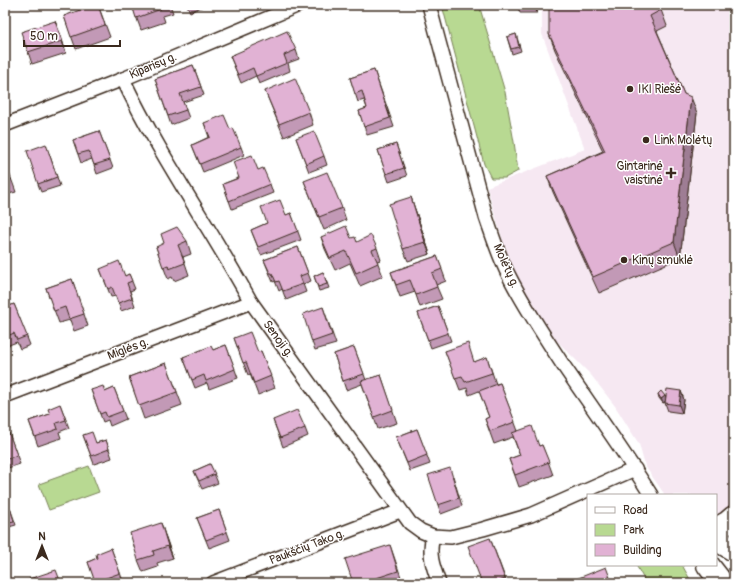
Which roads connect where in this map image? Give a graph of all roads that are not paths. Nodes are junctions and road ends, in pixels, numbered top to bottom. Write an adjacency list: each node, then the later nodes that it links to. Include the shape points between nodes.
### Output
1 (299, 5): 3 (street, Kiparisų g.)
2 (429, 5): 7 (street, Molėtų g., via 486,217 508,275 524,306)
3 (123, 79): 4 (street, Kiparisų g.); 5 (street, Senoji g., via 177,179)
4 (5, 125)
5 (251, 302): 6 (street, Miglės g.); 9 (street, Senoji g.)
6 (5, 396)
7 (635, 469): 8 (street, Molėtų g.); 12 (street, via 531,515 451,537)
8 (650, 494)
9 (400, 511): 12 (street, Senoji g., via 410,523); 18 (street, Paukščių Tako g.)
10 (734, 517): 11 (highway)
11 (717, 528)
12 (433, 536): 19 (street, via 430,554)
13 (717, 540): 14 (highway)
14 (734, 550)
15 (717, 558): 16 (highway)
16 (734, 561)
17 (709, 566): 20 (highway)
18 (213, 583)
19 (439, 583)
20 (722, 583)

